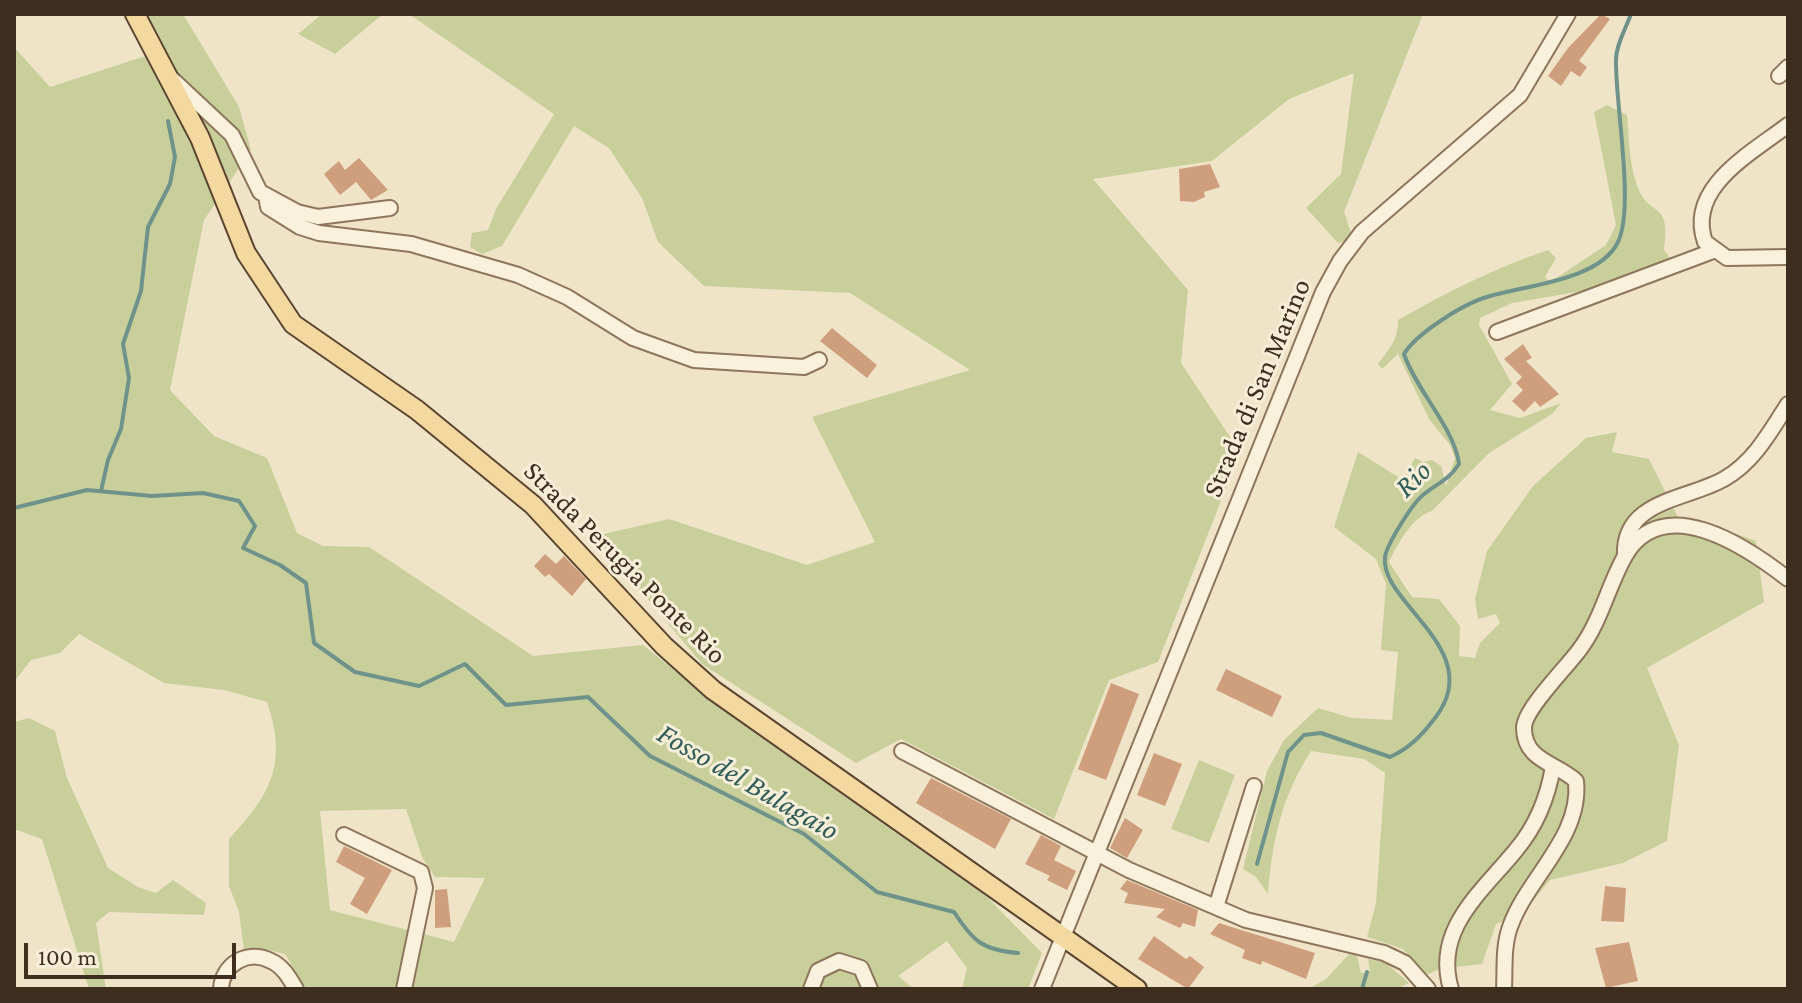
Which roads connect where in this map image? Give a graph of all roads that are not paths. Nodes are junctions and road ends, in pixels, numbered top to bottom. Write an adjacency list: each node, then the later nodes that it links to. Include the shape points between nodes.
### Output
1 (135, 14): 3 (main road, Strada Perugia Ponte Rio)
2 (1568, 14): 18 (street, Strada di San Marino, via 1520,95 1362,232 1340,261 1311,321)
3 (167, 74): 5 (street, via 232,135 250,177); 20 (main road, Strada Perugia Ponte Rio, via 200,138 246,253 293,324 417,410 533,505 664,646 713,690)
4 (1788, 125): 7 (street, via 1721,180 1702,203 1700,228)
5 (266, 195): 6 (street, via 318,217); 10 (street, via 268,207 300,227 411,244 518,275 567,297 633,338 694,360 804,367)
6 (390, 208)
7 (1713, 251): 8 (street, via 1727,258); 9 (street)
8 (1788, 257)
9 (1497, 332)
10 (819, 360)
11 (1788, 404): 12 (street, via 1752,457 1723,480 1637,518 1627,530)
12 (1625, 557): 13 (street, via 1637,538 1648,532 1687,526 1753,552); 15 (street, via 1582,647 1524,727 1529,749)
13 (1788, 579)
14 (902, 751): 18 (street)
15 (1553, 766): 29 (street, via 1540,813 1516,850 1478,890 1448,941); 30 (street, via 1576,781 1578,794 1565,834 1509,928)
16 (1254, 786): 19 (street)
17 (344, 835): 24 (street, via 421,872 425,888)
18 (1097, 852): 19 (street); 20 (street, Strada di San Marino)
19 (1216, 907): 28 (street, via 1246,920 1384,953 1405,963)
20 (1063, 940): 21 (main road, Strada Perugia Ponte Rio); 27 (street, Strada di San Marino)
21 (1131, 987)
22 (221, 989): 23 (street, via 230,965 260,957 279,966)
23 (296, 989)
24 (404, 989)
25 (811, 989): 26 (street, via 818,971 839,961 861,968)
26 (870, 989)
27 (1042, 989)
28 (1428, 989)
29 (1451, 989)
30 (1504, 989)

